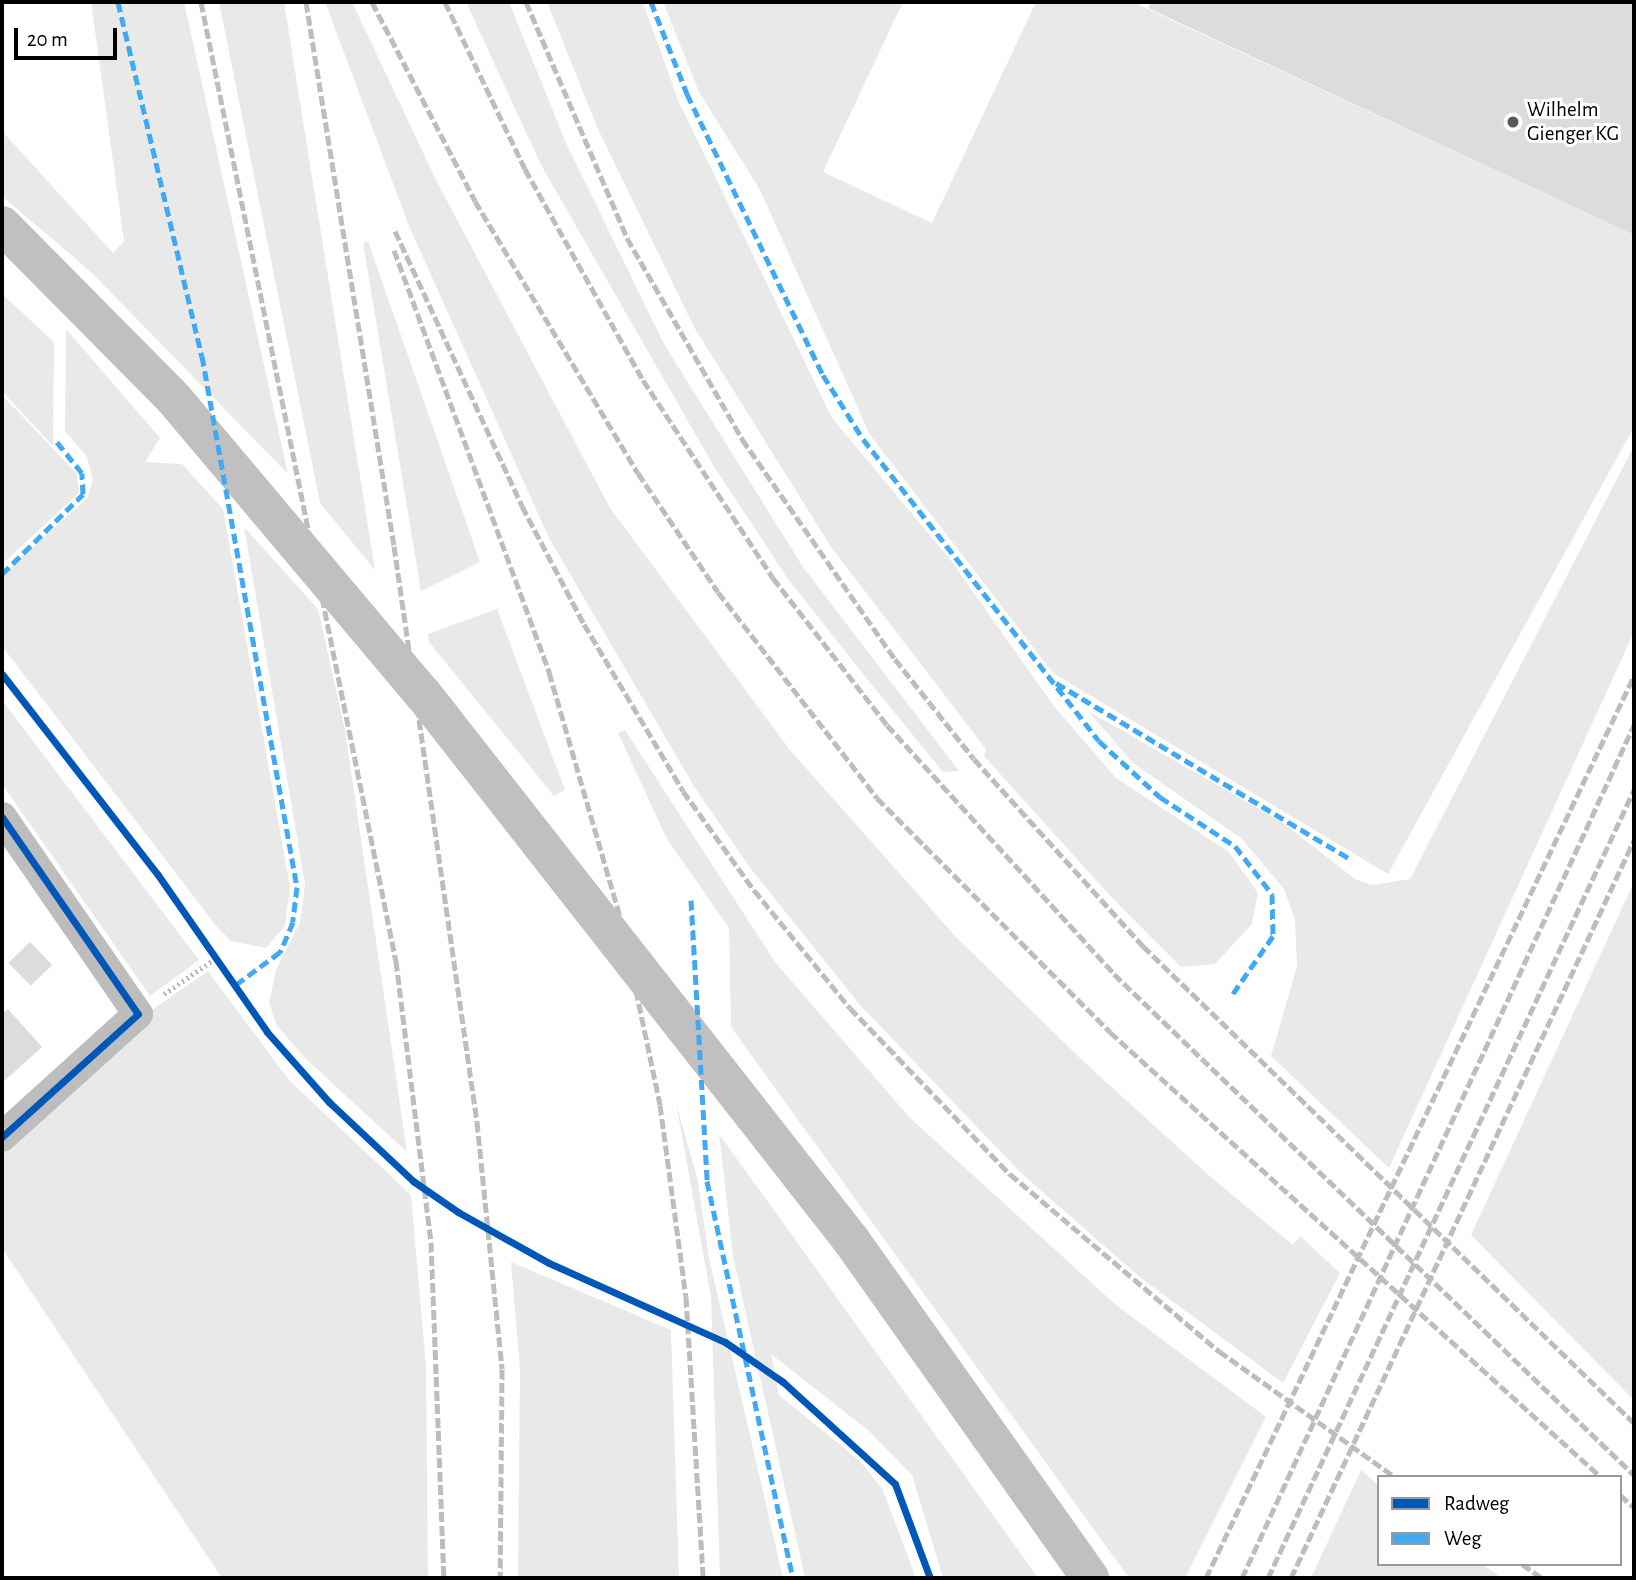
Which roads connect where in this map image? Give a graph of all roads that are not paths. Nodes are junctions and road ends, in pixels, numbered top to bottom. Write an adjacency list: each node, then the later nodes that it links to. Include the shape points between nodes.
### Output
1 (2, 225): 4 (main road, bridge, via 174,400 423,694 851,1240)
2 (2, 817): 3 (street, via 138,1014)
3 (2, 1137)
4 (1080, 1563)

